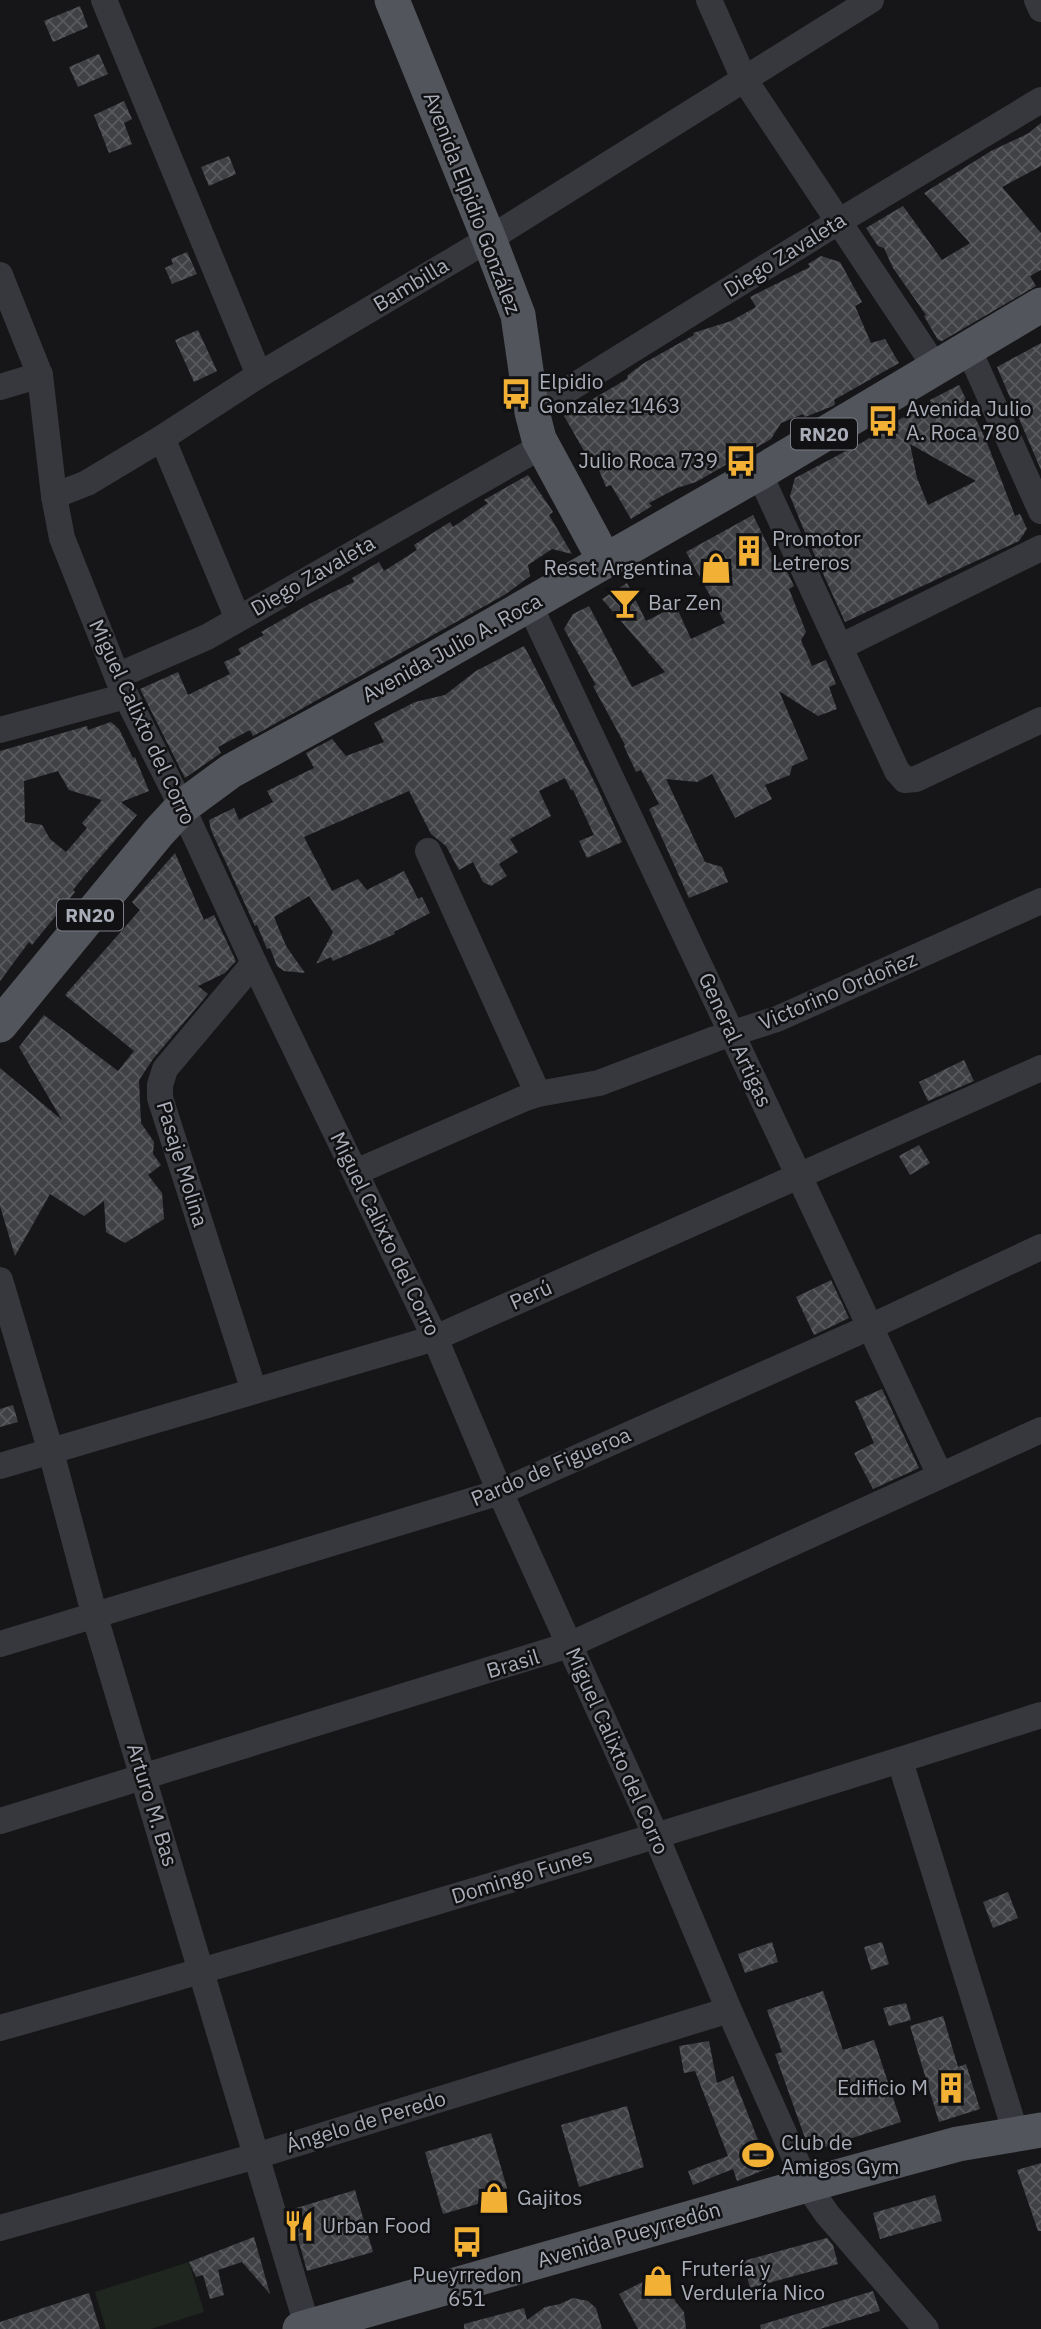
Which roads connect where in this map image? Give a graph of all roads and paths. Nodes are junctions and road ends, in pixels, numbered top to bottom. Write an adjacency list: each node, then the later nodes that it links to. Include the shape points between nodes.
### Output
1 (104, 0): 16 (street)
2 (392, 0): 10 (main road, Avenida Elpidio González)
3 (709, 0): 7 (street)
4 (871, 0): 7 (street, Bambilla)
5 (1037, 0): 6 (street)
6 (1041, 9)
7 (744, 79): 9 (street); 10 (street, Bambilla)
8 (1041, 100): 9 (street, Diego Zavaleta)
9 (838, 222): 14 (street); 18 (street, Diego Zavaleta)
10 (489, 239): 16 (street, Bambilla); 18 (main road, Avenida Elpidio González, via 518,315)
11 (0, 275): 15 (street, Miguel Calixto del Corro)
12 (1041, 305): 13 (main road, Avenida Julio A. Roca / RN20)
13 (968, 348): 14 (main road, Avenida Julio A. Roca / RN20); 23 (street)
14 (936, 368): 21 (main road, Avenida Julio A. Roca / RN20)
15 (40, 375): 17 (street); 22 (street, Miguel Calixto del Corro)
16 (259, 375): 19 (street, Bambilla)
17 (0, 387)
18 (531, 412): 20 (main road, Avenida Elpidio González)
19 (162, 438): 22 (street, Bambilla, via 87,483); 27 (street)
20 (541, 446): 25 (main road, Avenida Elpidio González); 27 (street, Diego Zavaleta)
21 (760, 473): 25 (main road, Avenida Julio A. Roca / RN20); 28 (street)
22 (54, 496): 29 (street, Miguel Calixto del Corro, via 62,538)
23 (1041, 510)
24 (1041, 548): 28 (street)
25 (605, 561): 26 (main road, Avenida Julio A. Roca / RN20)
26 (529, 604): 32 (main road, Avenida Julio A. Roca / RN20, via 231,771); 37 (street, General Artigas)
27 (238, 619): 29 (street, Diego Zavaleta)
28 (840, 647): 30 (street, via 905,780 916,779)
29 (121, 686): 31 (street, Diego Zavaleta); 32 (street, Miguel Calixto del Corro)
30 (1041, 720)
31 (0, 730)
32 (182, 807): 35 (street, Miguel Calixto del Corro); 36 (main road, Avenida Julio A. Roca / RN20)
33 (428, 851): 39 (street)
34 (1041, 901): 37 (street, Victorino Ordoñez, via 777,1019)
35 (254, 963): 40 (street, Miguel Calixto del Corro); 46 (street, Pasaje Molina, via 165,1069 160,1098)
36 (0, 1025)
37 (733, 1034): 39 (street, Victorino Ordoñez, via 599,1083); 41 (street, General Artigas)
38 (1041, 1068): 41 (street, Perú)
39 (538, 1094): 40 (street, Victorino Ordoñez)
40 (356, 1172): 45 (street, Miguel Calixto del Corro)
41 (798, 1176): 44 (street, General Artigas); 45 (street, Perú)
42 (1041, 1247): 44 (street, Pardo de Figueroa)
43 (0, 1280): 48 (street, Arturo M. Bas)
44 (870, 1327): 50 (street, General Artigas); 51 (street, Pardo de Figueroa)
45 (435, 1338): 46 (street, Perú); 51 (street, Miguel Calixto del Corro)
46 (254, 1391): 48 (street, Perú)
47 (1041, 1430): 50 (street, Brasil)
48 (51, 1452): 49 (street, Perú); 52 (street, Arturo M. Bas)
49 (0, 1466)
50 (940, 1475): 54 (street, Brasil)
51 (500, 1492): 52 (street, Pardo de Figueroa); 54 (street, Miguel Calixto del Corro)
52 (95, 1617): 53 (street, Pardo de Figueroa); 57 (street, Arturo M. Bas)
53 (0, 1644)
54 (569, 1645): 57 (street, Brasil); 59 (street, Miguel Calixto del Corro)
55 (1041, 1715): 56 (street, Domingo Funes)
56 (900, 1761): 59 (street, Domingo Funes); 63 (street)
57 (143, 1776): 58 (street, Brasil); 60 (street, Arturo M. Bas)
58 (0, 1821)
59 (656, 1836): 60 (street, Domingo Funes); 61 (street, Miguel Calixto del Corro)
60 (202, 1971): 62 (street, Domingo Funes); 64 (street, Arturo M. Bas)
61 (729, 2011): 64 (street, Ángelo de Peredo); 65 (street, Miguel Calixto del Corro)
62 (0, 2028)
63 (1031, 2117): 65 (main road, Avenida Pueyrredón, via 958,2144)
64 (256, 2156): 66 (street, Ángelo de Peredo); 67 (street, Arturo M. Bas)
65 (807, 2185): 67 (main road, Avenida Pueyrredón); 68 (street)
66 (0, 2228)
67 (306, 2328)
68 (926, 2329)

